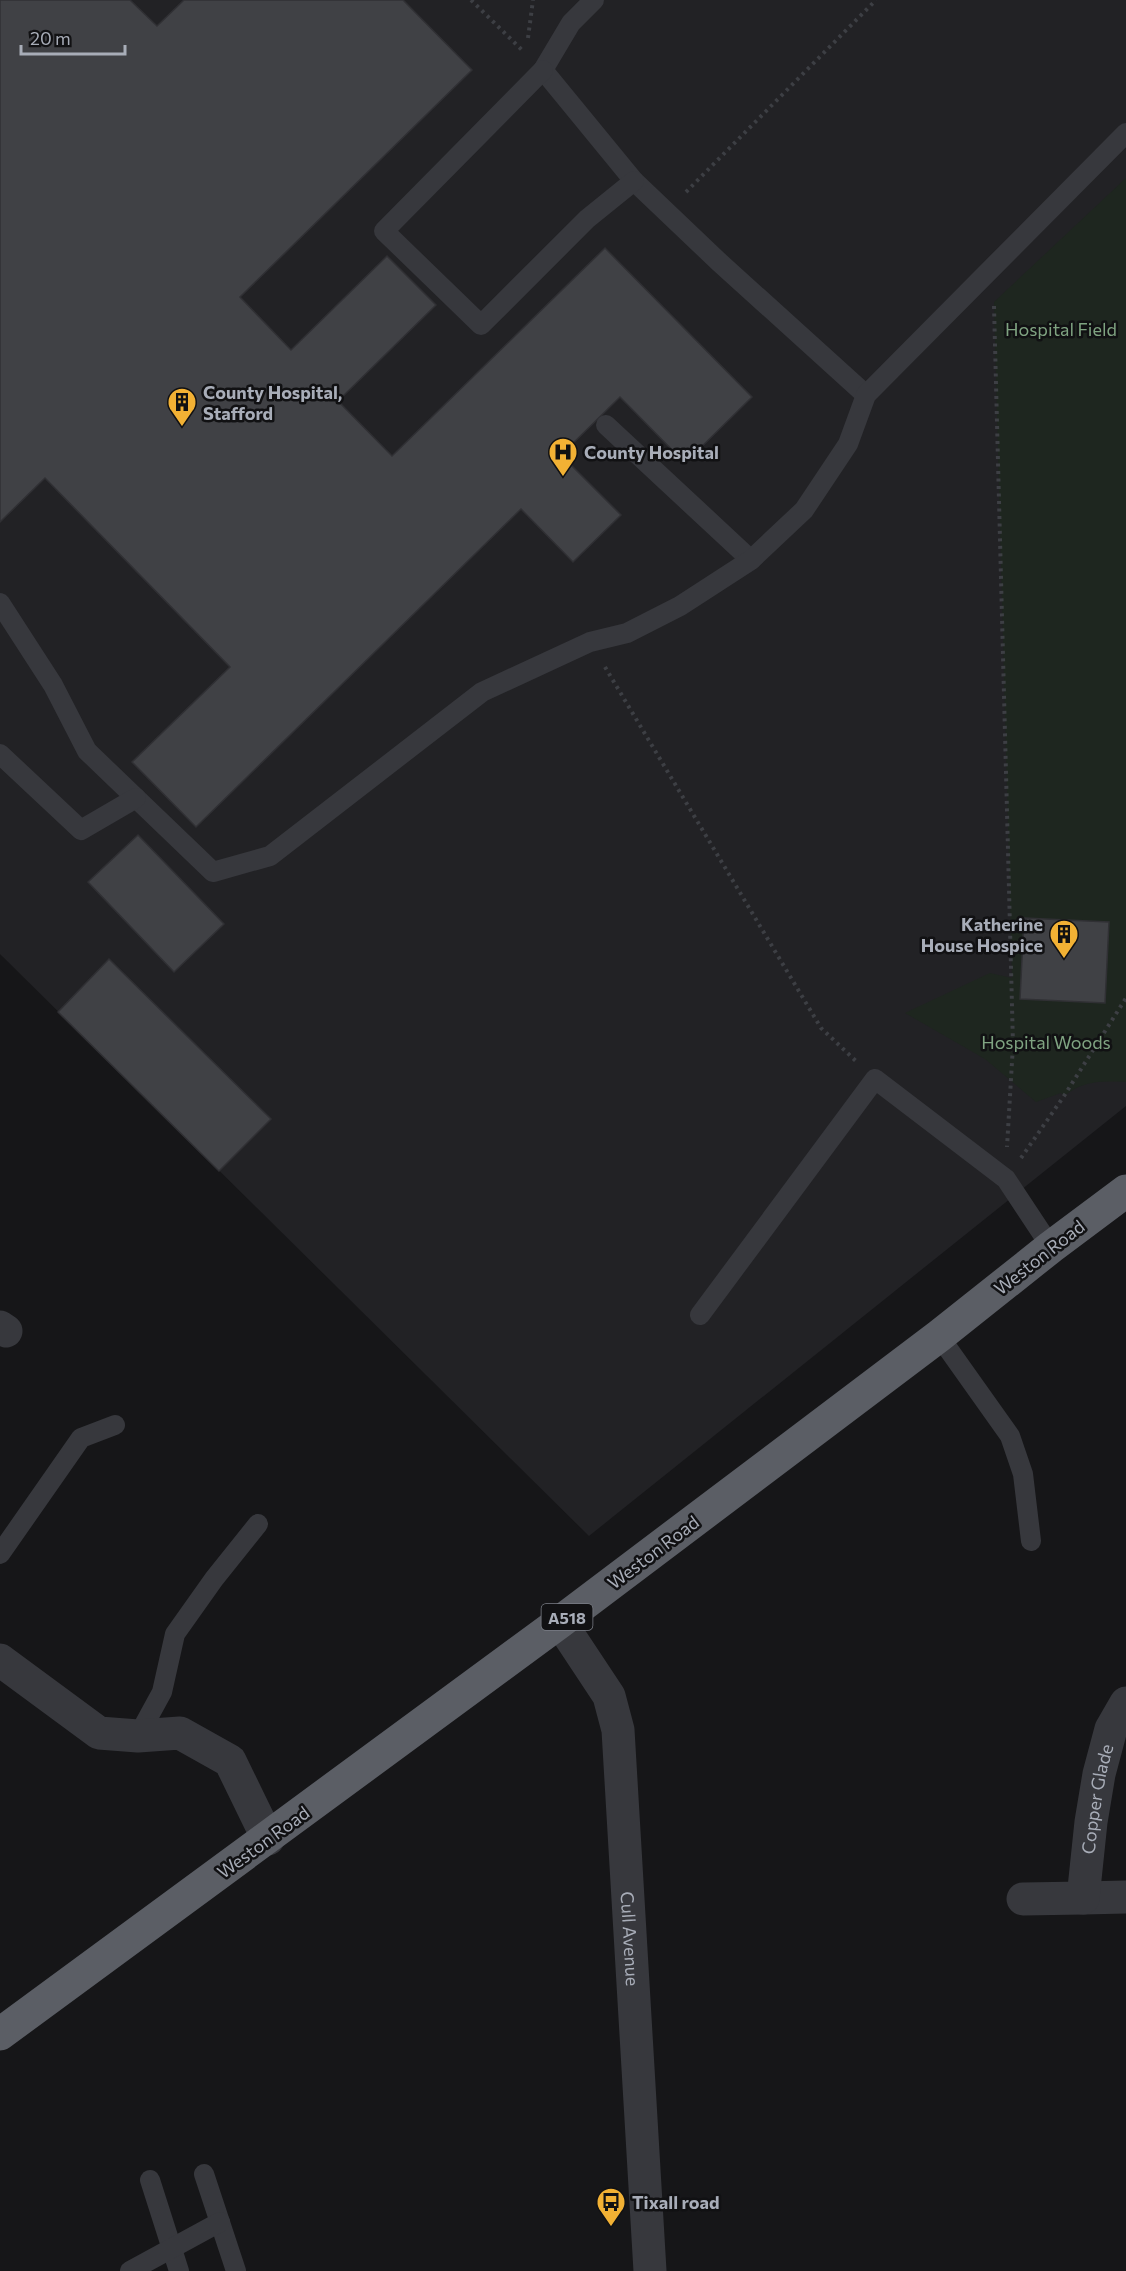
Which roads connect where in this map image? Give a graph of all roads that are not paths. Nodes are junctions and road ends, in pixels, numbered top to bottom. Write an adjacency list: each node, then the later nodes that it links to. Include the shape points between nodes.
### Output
1 (594, 0): 2 (lane, via 571,23)
2 (543, 70): 4 (lane); 4 (lane, via 384,231 481,325 586,219)
3 (1126, 134): 5 (lane)
4 (634, 181): 5 (lane)
5 (866, 395): 7 (lane, via 848,444 804,510)
6 (606, 425): 7 (lane)
7 (751, 560): 10 (lane, via 680,606 627,633 590,642 482,692 270,856 213,872)
8 (0, 603): 10 (lane, via 53,685 87,751)
9 (0, 754): 10 (lane, via 81,830)
10 (136, 798)
11 (1126, 1191): 12 (highway, Weston Road / A518)
12 (1051, 1246): 13 (lane, via 1006,1179 874,1079); 14 (highway, Weston Road / A518)
13 (700, 1315)
14 (939, 1336): 17 (lane, via 1010,1436 1023,1474); 19 (highway, Weston Road / A518)
15 (115, 1425): 18 (lane, via 81,1438)
16 (258, 1524): 22 (lane, via 175,1634 162,1692)
17 (1031, 1541)
18 (0, 1554)
19 (560, 1622): 23 (highway, Weston Road / A518); 35 (street, Cull Avenue, via 609,1696 618,1730)
20 (0, 1660): 22 (street, via 99,1733)
21 (1126, 1703): 25 (street, Copper Glade, via 1111,1729 1099,1774)
22 (138, 1736): 23 (street, via 180,1733 230,1761)
23 (268, 1839): 27 (highway, Weston Road / A518)
24 (1126, 1897): 25 (street)
25 (1083, 1898): 26 (street)
26 (1023, 1899)
27 (0, 2034)
28 (204, 2174): 30 (lane)
29 (150, 2180): 31 (lane)
30 (220, 2222): 31 (lane); 34 (lane)
31 (172, 2248): 32 (lane); 33 (lane)
32 (130, 2271)
33 (179, 2271)
34 (236, 2271)
35 (650, 2271)

